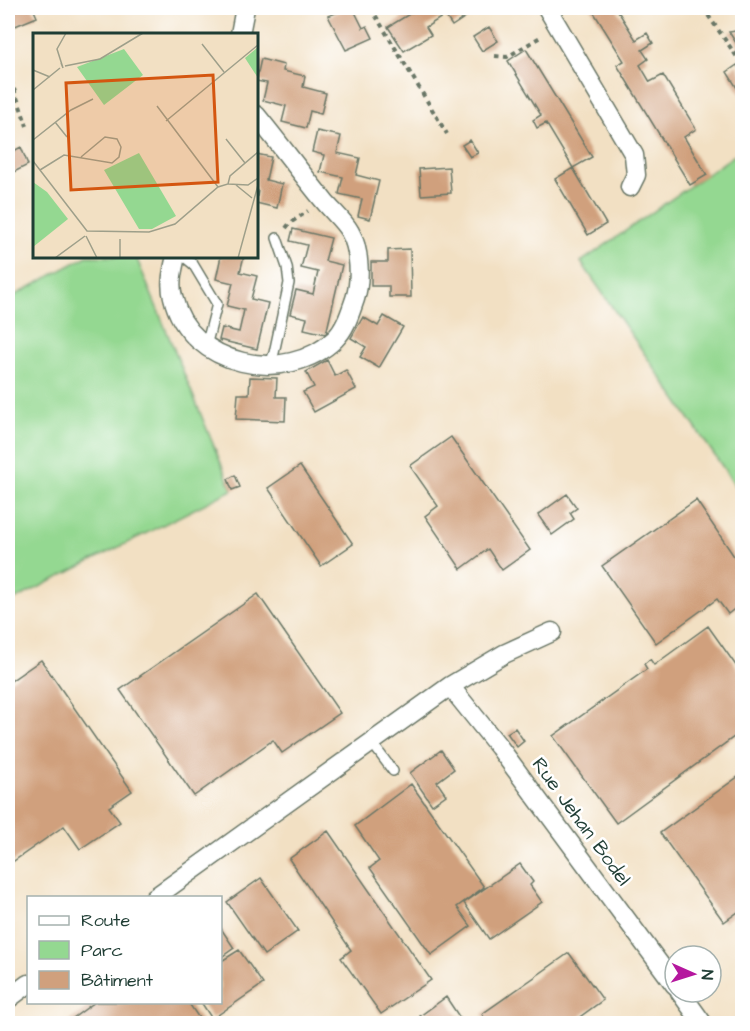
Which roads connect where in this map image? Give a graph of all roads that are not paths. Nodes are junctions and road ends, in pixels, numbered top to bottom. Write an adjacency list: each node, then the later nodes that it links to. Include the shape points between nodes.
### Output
1 (245, 8): 3 (street)
2 (547, 8): 5 (street, via 633,155 636,175)
3 (240, 33)
4 (258, 118): 10 (street, via 351,233 358,258 358,289 348,320 336,338 318,353)
5 (630, 187)
6 (278, 238): 10 (lane, via 289,283)
7 (176, 258): 9 (street, via 172,297 191,332)
8 (186, 258): 9 (lane, via 217,304)
9 (206, 346): 10 (street, via 231,359)
10 (269, 366)
11 (552, 632): 12 (street, via 504,654)
12 (450, 686): 13 (street); 16 (street, Rue Jehan Bodel)
13 (372, 743): 14 (lane); 15 (street)
14 (393, 771)
15 (155, 896)
16 (663, 969)
17 (27, 985): 18 (street)
18 (8, 999)
19 (689, 1004): 20 (street)
20 (703, 1023)

